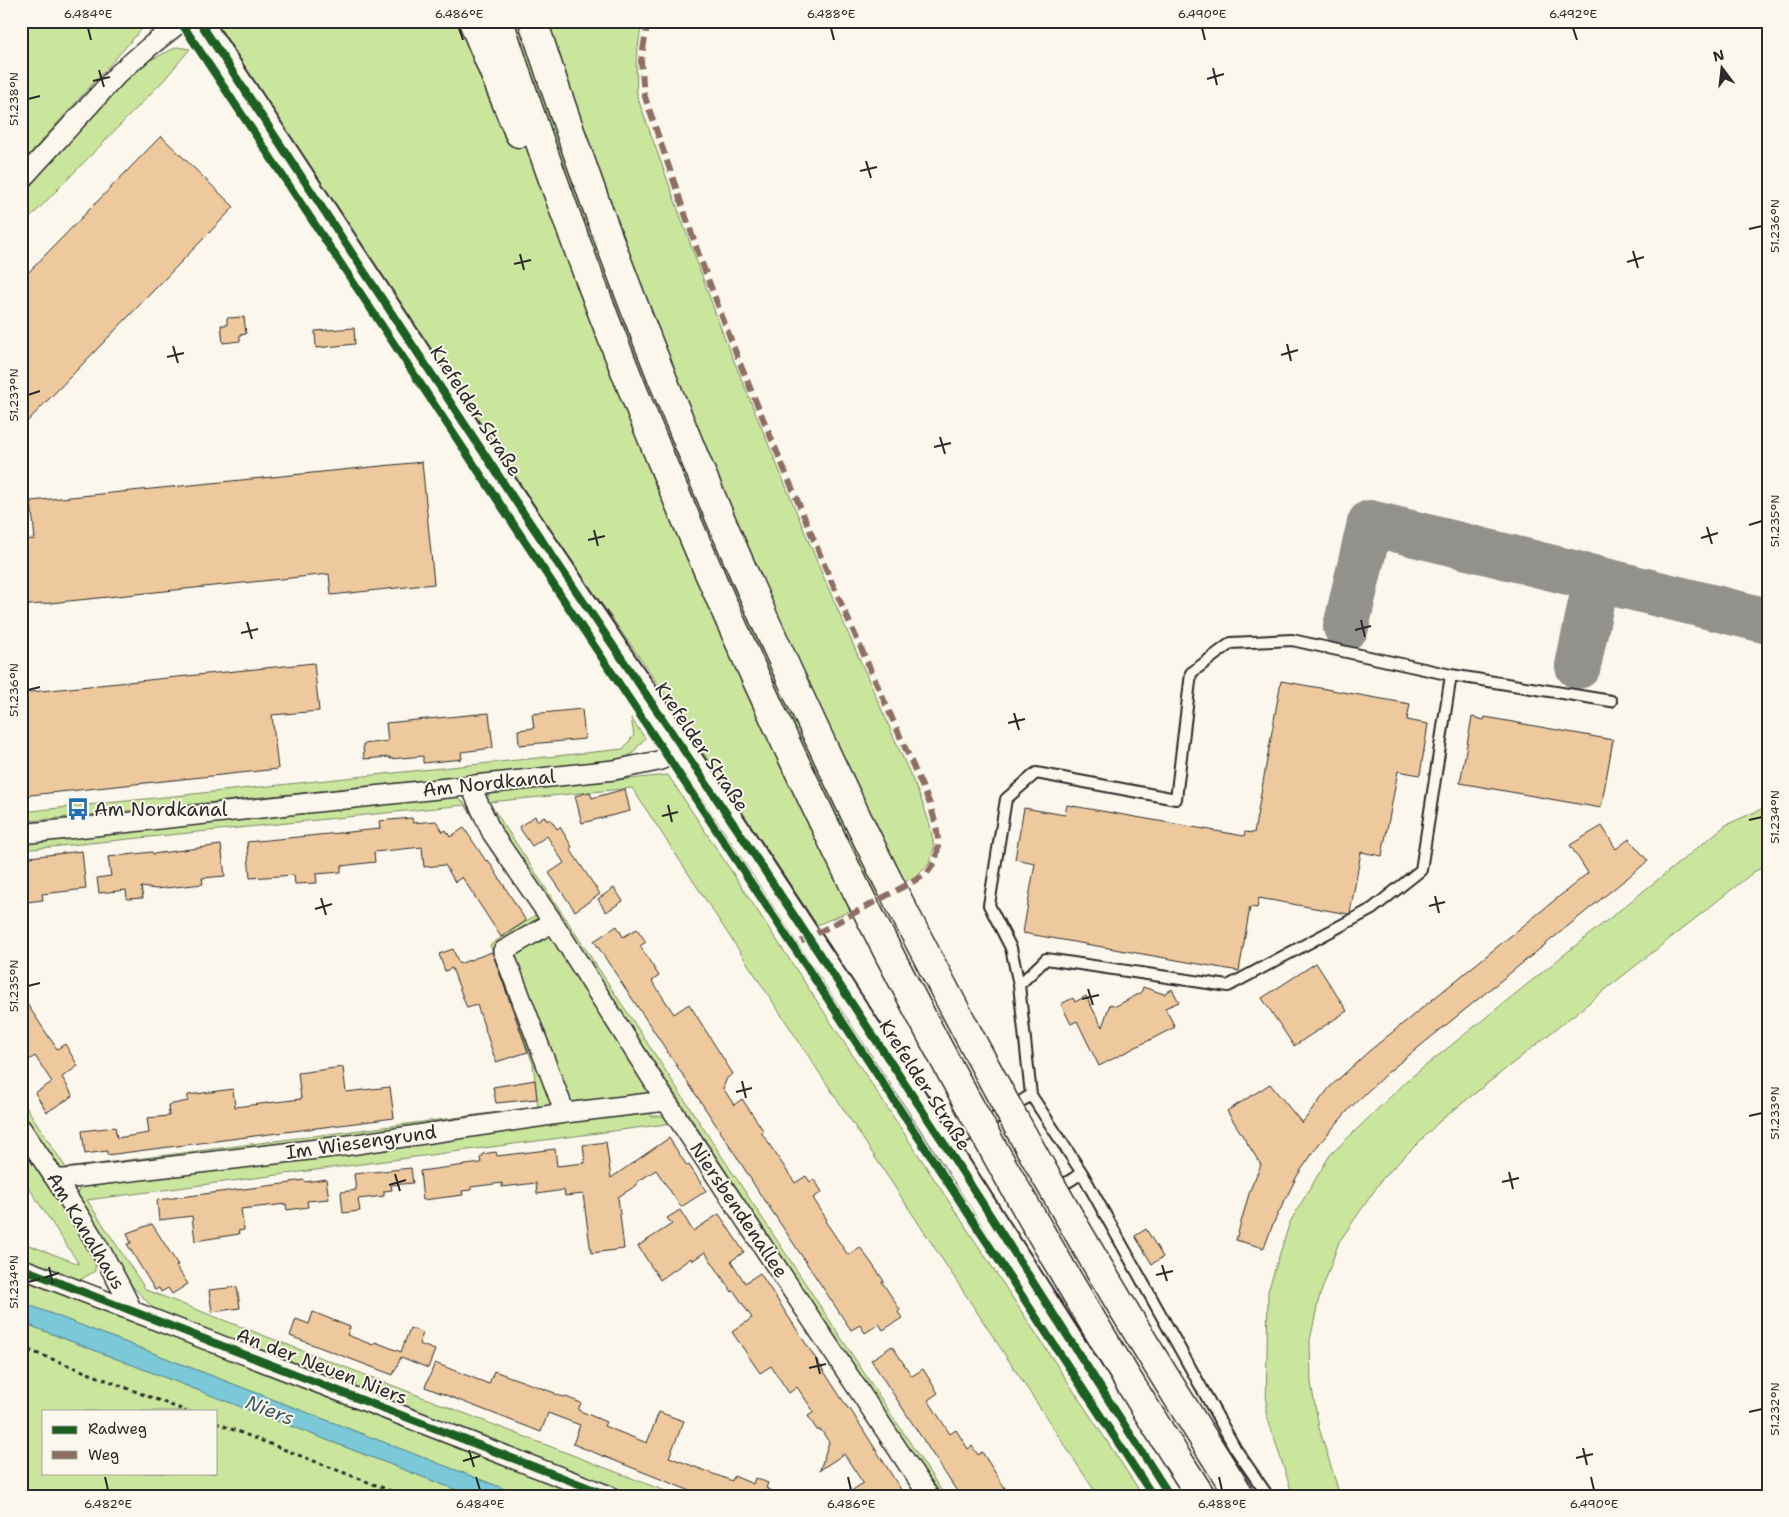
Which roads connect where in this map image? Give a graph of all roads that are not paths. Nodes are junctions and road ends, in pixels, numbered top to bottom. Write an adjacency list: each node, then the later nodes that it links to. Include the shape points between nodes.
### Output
1 (182, 21): 6 (street, via 118,74)
2 (199, 21): 10 (street, Krefelder Straße, via 516,502)
3 (473, 21): 7 (highway, via 519,134)
4 (499, 21): 7 (highway)
5 (533, 21): 31 (highway, bridge, via 618,262 712,500 804,707 968,1036 1122,1307)
6 (21, 180)
7 (576, 241): 29 (highway, bridge, via 699,552 857,891 1027,1209)
8 (1451, 674): 9 (lane); 14 (lane, via 1421,870 1372,909 1228,986 1046,959); 14 (lane, via 1292,640 1231,643 1190,673 1176,799 1036,772 1006,799 989,905 1011,948)
9 (1611, 701)
10 (685, 749): 11 (street, Am Nordkanal, via 658,762 631,767); 19 (street, Krefelder Straße)
11 (470, 785): 12 (street, Am Nordkanal); 13 (street, Niersbendenallee, via 492,833)
12 (21, 834)
13 (553, 922): 16 (street, Niersbendenallee); 17 (street, via 504,950)
14 (1019, 984): 15 (lane)
15 (1031, 1095): 19 (lane); 20 (lane)
16 (666, 1102): 17 (street, Im Wiesengrund); 27 (street, Niersbendenallee)
17 (565, 1113): 21 (street, Im Wiesengrund, via 344,1146)
18 (21, 1128): 21 (street, Am Kanalhaus)
19 (948, 1148): 28 (street, Krefelder Straße)
20 (1082, 1173): 22 (lane); 32 (lane, via 1235,1448)
21 (56, 1180): 25 (street, Am Kanalhaus, via 116,1276)
22 (1044, 1197)
23 (1084, 1263): 30 (lane)
24 (21, 1268): 25 (street, An der Neuen Niers)
25 (132, 1310): 26 (street, An der Neuen Niers)
26 (610, 1496)
27 (929, 1496)
28 (1170, 1496)
29 (1201, 1496)
30 (1228, 1496)
31 (1240, 1496)
32 (1268, 1496)

